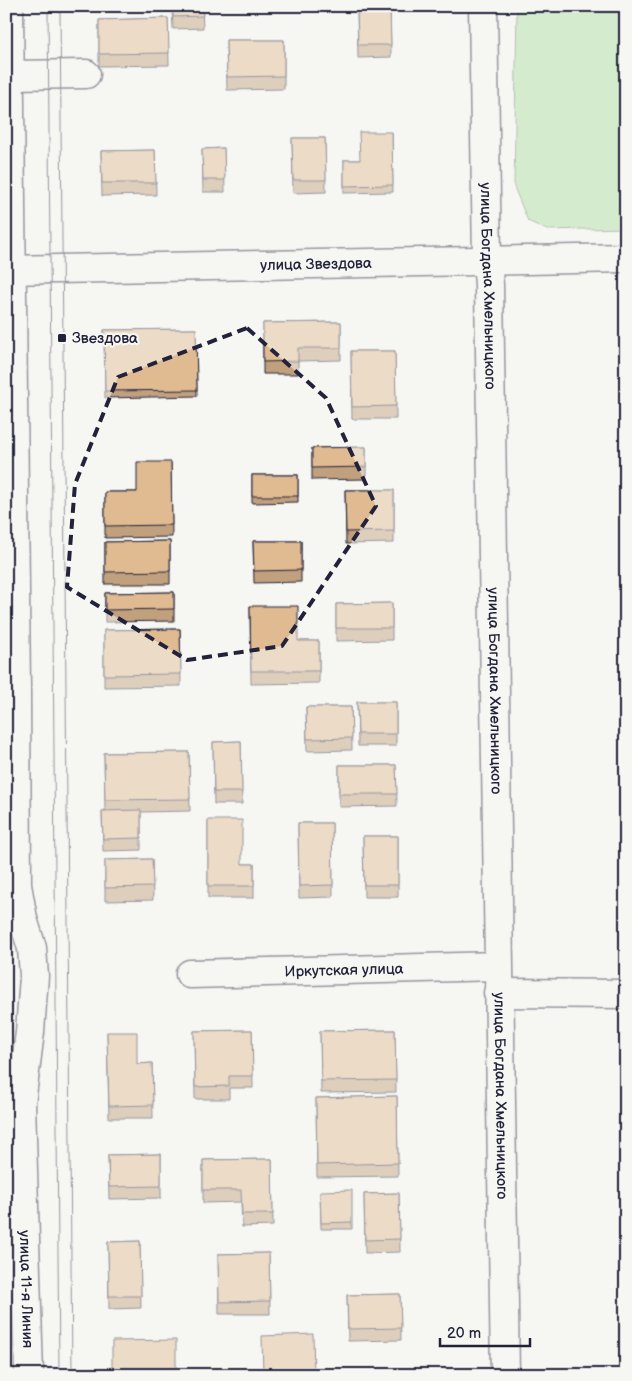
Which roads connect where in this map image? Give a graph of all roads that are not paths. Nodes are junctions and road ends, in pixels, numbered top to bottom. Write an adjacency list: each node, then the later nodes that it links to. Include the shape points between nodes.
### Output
1 (483, 6): 6 (street, улица Богдана Хмельницкого)
2 (8, 13): 4 (street, улица 11-я Линия)
3 (86, 74): 4 (street)
4 (9, 75): 7 (street, улица 11-я Линия)
5 (626, 258): 6 (street, улица Звездова)
6 (487, 260): 7 (street, улица Звездова); 9 (street, улица Богдана Хмельницкого)
7 (9, 270): 8 (street, улица 11-я Линия, via 16,690)
8 (15, 924): 13 (street, улица 11-я Линия, via 32,948 34,976 21,1103)
9 (498, 966): 10 (street, Иркутская улица); 11 (street, улица Богдана Хмельницкого)
10 (190, 974)
11 (498, 993): 12 (street); 14 (street, улица Богдана Хмельницкого)
12 (626, 994)
13 (29, 1375)
14 (505, 1375)

